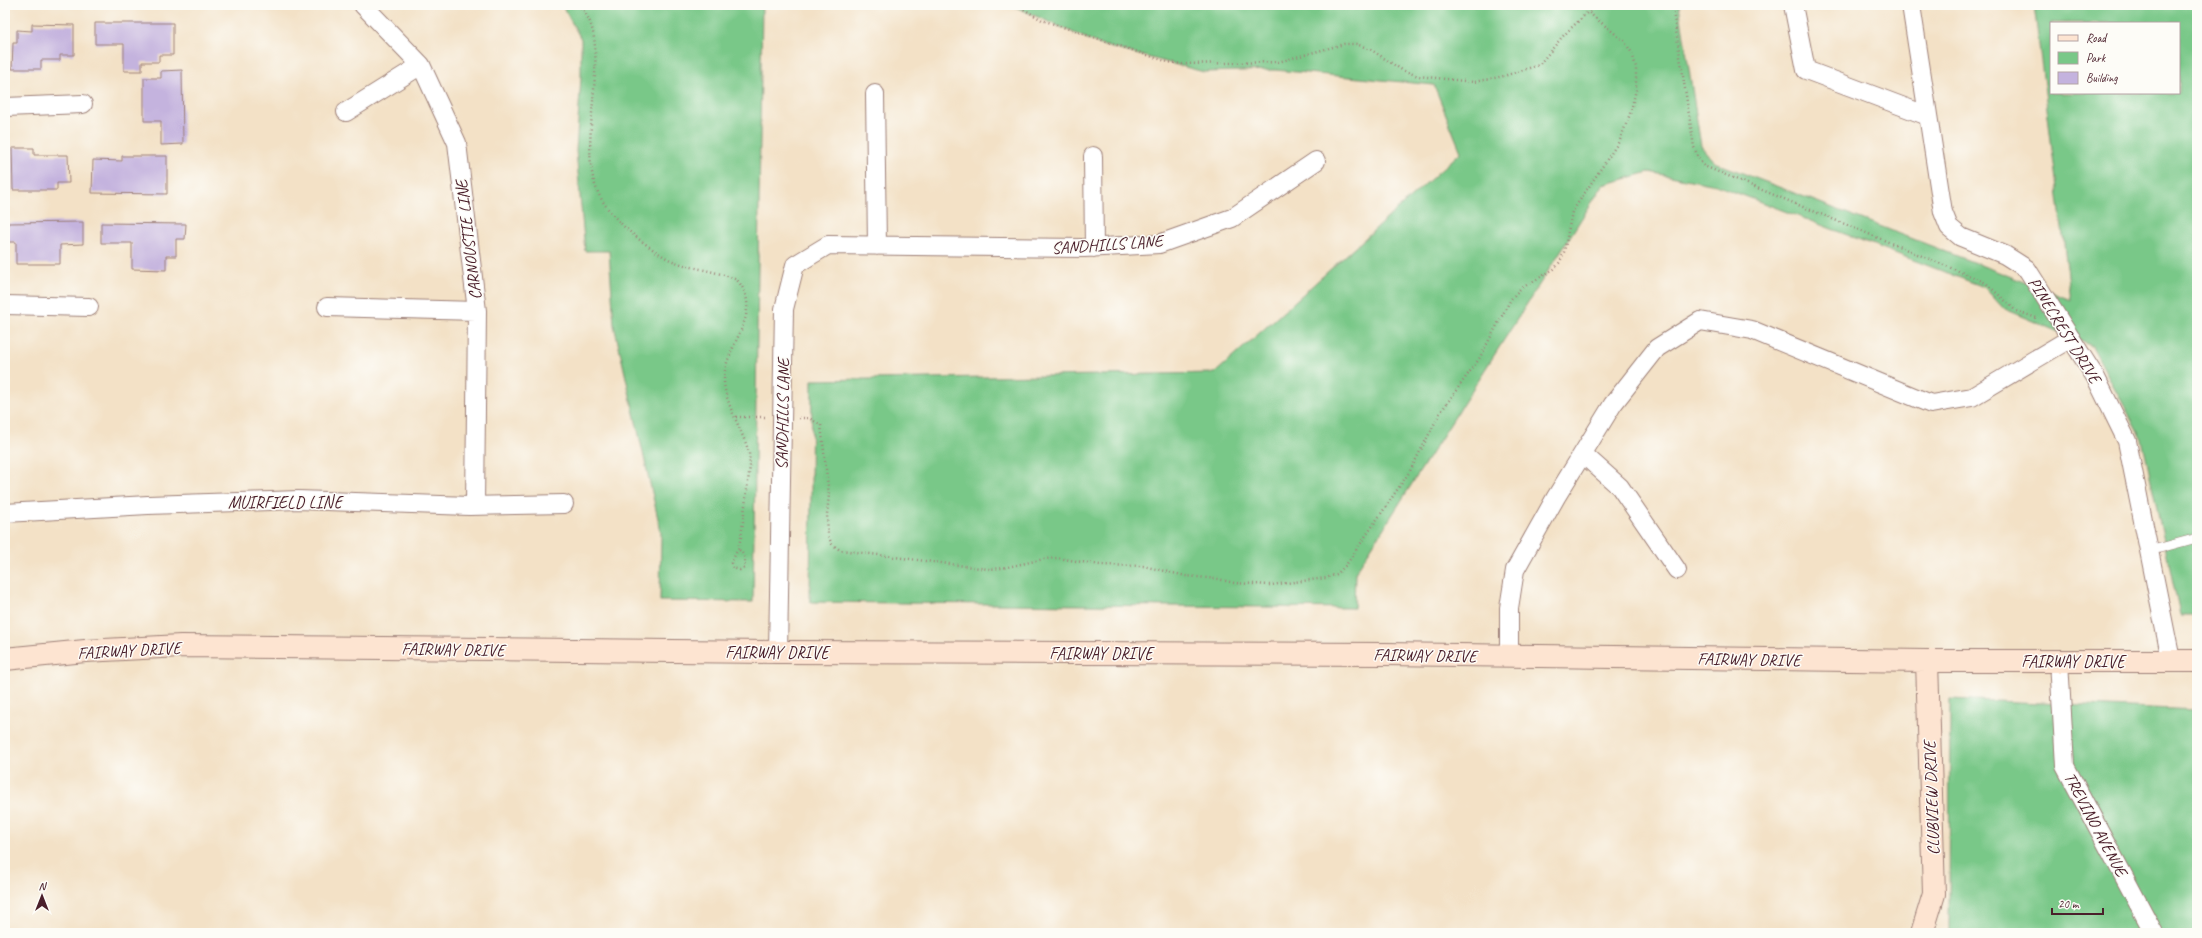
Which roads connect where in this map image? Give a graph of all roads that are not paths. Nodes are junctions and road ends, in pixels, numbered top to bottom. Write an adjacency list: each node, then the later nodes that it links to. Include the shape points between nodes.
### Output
1 (364, 5): 4 (street, CARNOUSTIE LINE)
2 (1792, 5): 9 (street, via 1806,70)
3 (1911, 5): 9 (street, PINECREST DRIVE)
4 (421, 65): 8 (street); 17 (street, CARNOUSTIE LINE, via 457,143)
5 (875, 94): 12 (street)
6 (83, 104): 7 (street)
7 (5, 107)
8 (346, 112)
9 (1928, 116): 18 (street, PINECREST DRIVE, via 1943,212 1949,227 1961,237 2005,255 2027,269)
10 (1093, 156): 13 (street)
11 (1316, 161): 13 (street, SANDHILLS LANE, via 1232,218 1159,244)
12 (878, 246): 13 (street, SANDHILLS LANE); 26 (street, SANDHILLS LANE, via 828,245 795,265 784,309)
13 (1094, 248)
14 (5, 305): 15 (street)
15 (90, 307)
16 (327, 307): 17 (street)
17 (477, 311): 21 (street, CARNOUSTIE LINE)
18 (2071, 338): 19 (street, via 1972,398 1931,404 1752,330 1700,321 1657,348 1613,404); 24 (street, PINECREST DRIVE, via 2096,378 2127,441)
19 (1583, 454): 25 (street, via 1620,487); 27 (street, via 1515,570 1509,608)
20 (564, 504): 21 (street, MUIRFIELD LINE)
21 (475, 506): 22 (street, MUIRFIELD LINE, via 298,500)
22 (5, 513)
23 (2197, 538): 24 (lane)
24 (2149, 551): 29 (street, PINECREST DRIVE)
25 (1677, 570)
26 (778, 652): 27 (main road, FAIRWAY DRIVE); 28 (main road, FAIRWAY DRIVE, via 181,646 85,651)
27 (1509, 656): 30 (main road, FAIRWAY DRIVE)
28 (5, 659)
29 (2172, 660): 31 (main road, FAIRWAY DRIVE); 32 (main road, FAIRWAY DRIVE)
30 (1927, 661): 31 (main road, FAIRWAY DRIVE); 33 (main road, CLUBVIEW DRIVE, via 1934,894)
31 (2059, 661): 34 (street, TREVINO AVENUE, via 2065,766)
32 (2197, 661)
33 (1922, 933)
34 (2154, 933)

